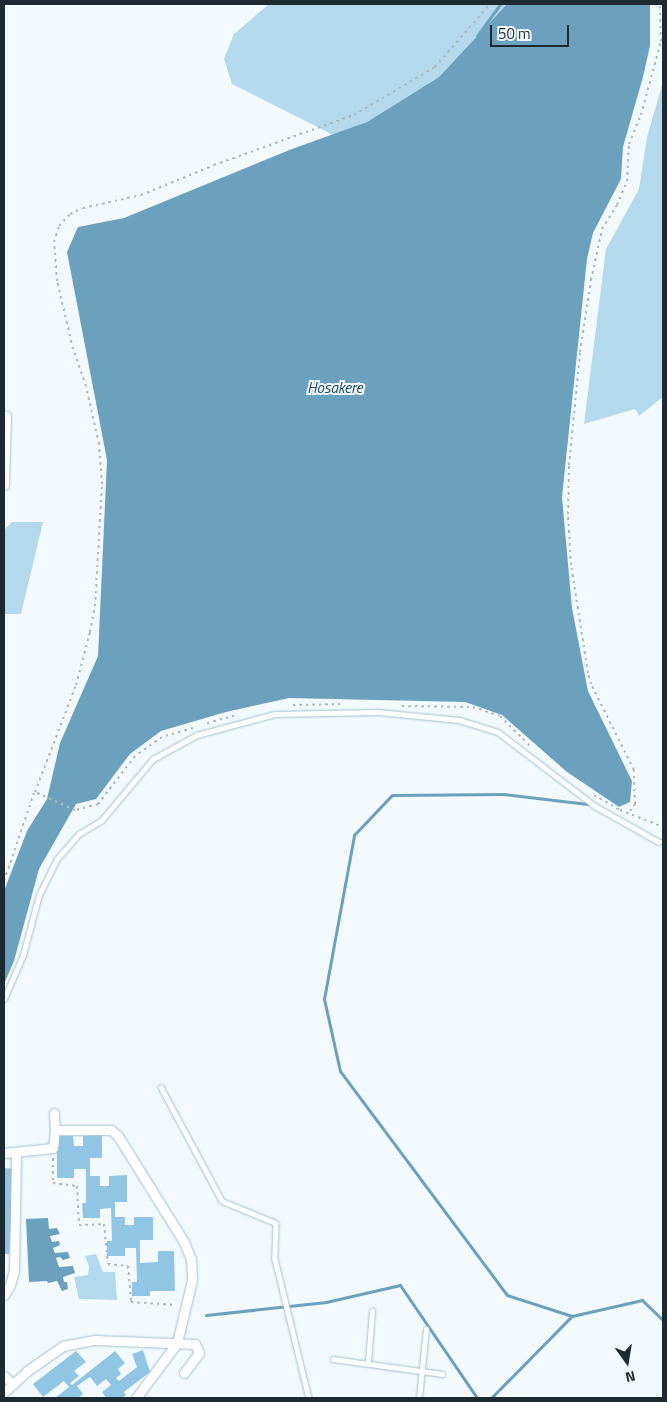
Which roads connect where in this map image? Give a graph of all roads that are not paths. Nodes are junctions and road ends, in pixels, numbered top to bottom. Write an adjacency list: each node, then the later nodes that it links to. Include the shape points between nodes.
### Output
1 (4, 416): 2 (street)
2 (4, 485)
3 (663, 842): 4 (lane, via 595,806 498,732 459,720 378,712 275,714 197,735 153,758 101,821 79,834 56,859 38,895 23,955)
4 (4, 999)
5 (161, 1087): 23 (lane, via 222,1201 276,1223 275,1259)
6 (54, 1113): 7 (street)
7 (54, 1130): 8 (street, via 53,1148); 13 (street, via 102,1129 111,1130 118,1136 184,1242 192,1273 188,1305)
8 (16, 1152): 9 (street); 10 (street, via 14,1270)
9 (4, 1153)
10 (4, 1295)
11 (372, 1311): 15 (lane)
12 (426, 1329): 16 (lane)
13 (177, 1343): 17 (street, via 195,1344 199,1350); 20 (street, via 77,1342 63,1346); 22 (street)
14 (333, 1359): 15 (lane)
15 (368, 1362): 16 (lane)
16 (420, 1371): 18 (lane); 24 (lane)
17 (184, 1373)
18 (442, 1374)
19 (4, 1376): 20 (street)
20 (13, 1384): 21 (street)
21 (4, 1392)
22 (137, 1398)
23 (309, 1398)
24 (419, 1398)

